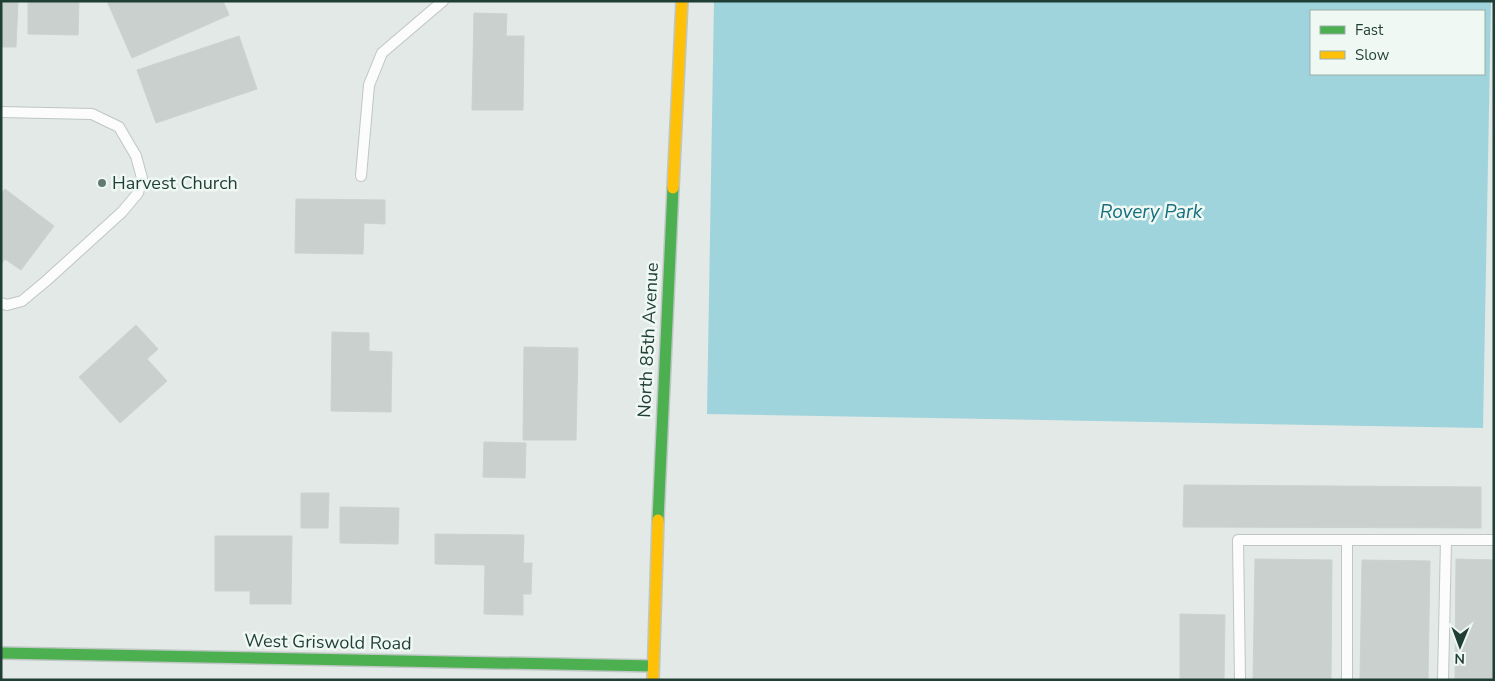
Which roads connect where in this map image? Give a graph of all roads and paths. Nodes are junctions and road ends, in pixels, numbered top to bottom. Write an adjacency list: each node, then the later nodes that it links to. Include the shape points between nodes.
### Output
1 (443, 1): 4 (lane, via 382,53 369,85)
2 (682, 1): 10 (street, North 85th Avenue)
3 (1, 112): 5 (lane, via 92,114 119,127 136,156 142,178 138,193 122,212 46,281 22,301 7,305)
4 (361, 176)
5 (1, 303)
6 (1347, 540): 7 (lane); 12 (lane, via 1238,540); 13 (lane)
7 (1446, 540): 8 (lane); 14 (lane)
8 (1494, 540)
9 (1, 653): 10 (street, West Griswold Road)
10 (653, 666): 11 (street, North 85th Avenue)
11 (653, 680)
12 (1240, 680)
13 (1347, 680)
14 (1443, 680)

